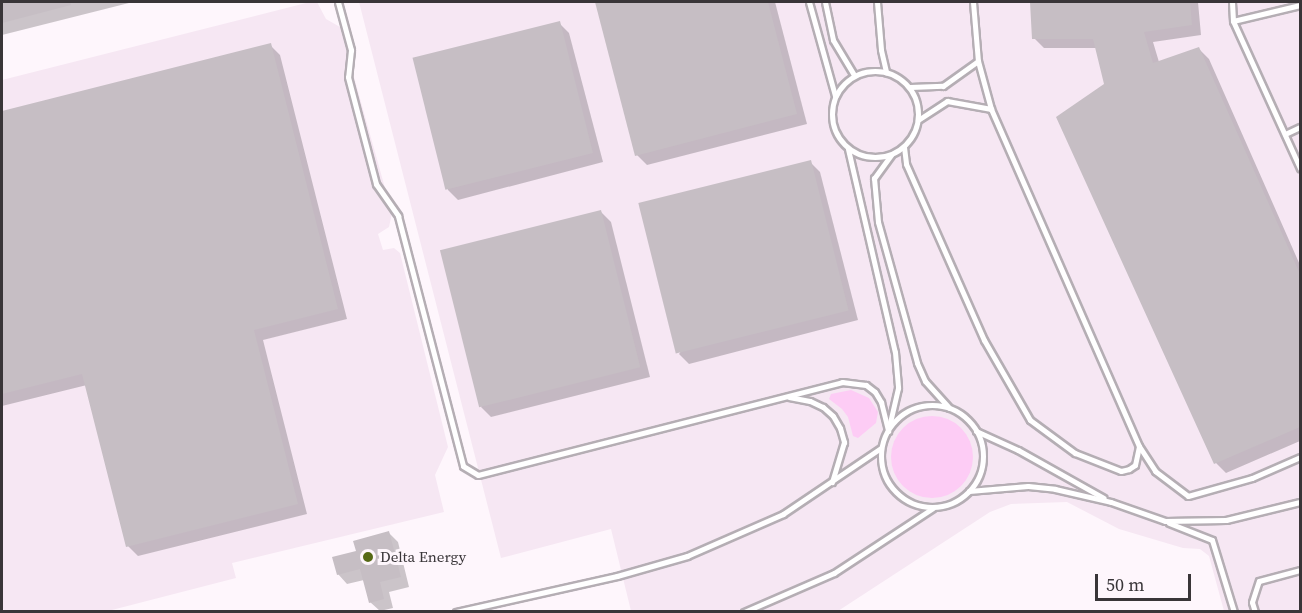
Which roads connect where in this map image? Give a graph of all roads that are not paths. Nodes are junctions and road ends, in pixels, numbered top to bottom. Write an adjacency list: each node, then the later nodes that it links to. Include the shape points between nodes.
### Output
1 (338, 2): 22 (lane, via 351,50 348,77 376,184 398,216 463,466 478,476)
2 (809, 2): 13 (lane)
3 (825, 2): 11 (lane, via 833,40)
4 (877, 2): 10 (lane)
5 (973, 2): 9 (lane)
6 (1232, 2): 8 (lane)
7 (1300, 5): 8 (lane)
8 (1233, 21): 17 (lane)
9 (978, 62): 12 (lane, via 943,86); 14 (lane)
10 (886, 72): 11 (lane, via 865,71); 12 (lane)
11 (855, 75): 13 (lane)
12 (910, 87): 15 (lane, via 916,98)
13 (835, 96): 19 (lane, via 832,125)
14 (991, 109): 15 (lane, via 947,101); 26 (lane)
15 (918, 120): 18 (lane)
16 (1300, 128): 17 (lane)
17 (1285, 134): 21 (lane)
18 (904, 147): 20 (lane); 26 (lane, via 906,164 984,340 1026,415 1039,429 1075,453 1121,471 1136,465)
19 (848, 149): 20 (lane, via 876,158); 24 (lane, via 895,352 898,388)
20 (891, 154): 23 (lane, via 874,178 878,222 917,363 925,381)
21 (1300, 168)
22 (785, 397): 24 (lane, via 833,383 866,385 881,402); 29 (lane, via 823,407 840,428 844,442)
23 (950, 409): 24 (lane, via 922,406 897,419); 25 (lane)
24 (888, 431): 27 (lane)
25 (976, 431): 30 (lane, via 982,446 982,462); 31 (lane)
26 (1139, 446): 28 (lane, via 1155,471 1188,496 1252,478)
27 (881, 448): 29 (lane); 33 (lane, via 885,478 894,490 912,503)
28 (1300, 458)
29 (832, 482): 36 (lane, via 765,524 687,556 617,576)
30 (969, 491): 31 (lane, via 1028,486); 33 (lane, via 947,505)
31 (1111, 502): 34 (lane)
32 (1300, 502): 34 (lane, via 1226,520)
33 (934, 507): 37 (lane, via 834,573)
34 (1165, 521): 38 (lane, via 1212,540)
35 (1300, 570): 39 (lane, via 1259,580 1252,602)
36 (458, 611)
37 (744, 612)
38 (1234, 612)
39 (1255, 612)

